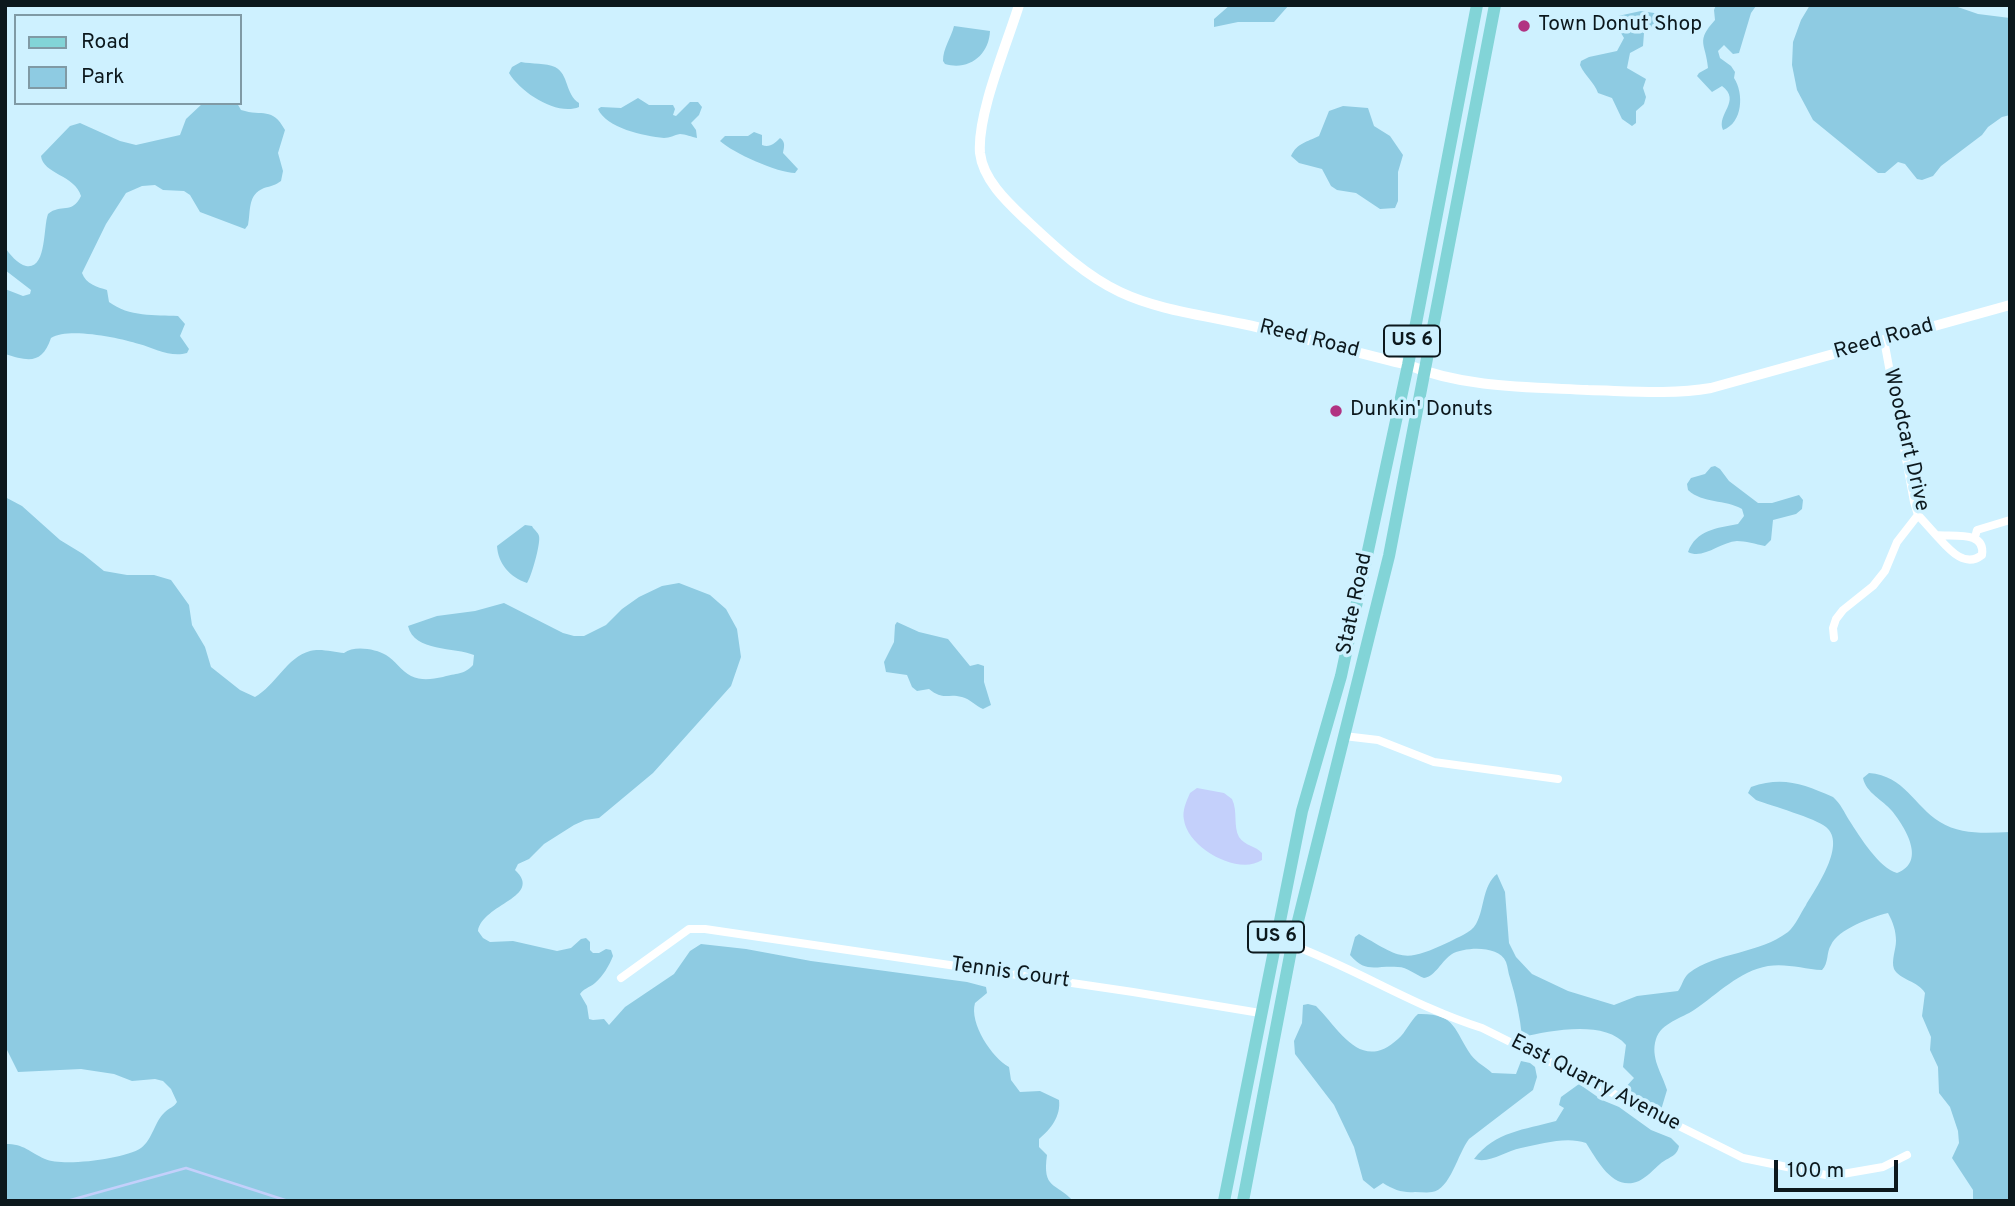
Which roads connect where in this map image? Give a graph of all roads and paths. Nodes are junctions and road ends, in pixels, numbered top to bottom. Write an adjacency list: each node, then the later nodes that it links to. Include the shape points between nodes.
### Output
1 (1019, 5): 6 (street, Reed Road, via 985,110 980,155 995,187 1030,224 1093,276 1134,298)
2 (1477, 5): 6 (main road, State Road / US 6)
3 (1495, 5): 7 (main road, State Road / US 6)
4 (2010, 305): 5 (street, Reed Road)
5 (1884, 340): 7 (street, Reed Road, via 1690,391 1509,387); 8 (street, Woodcart Drive)
6 (1408, 365): 7 (street, Reed Road); 13 (main road, State Road / US 6)
7 (1424, 372): 14 (main road, State Road / US 6, via 1389,556)
8 (1919, 515): 10 (street, Woodcart Drive); 12 (street, via 1898,542 1885,571 1836,619)
9 (2010, 520): 11 (street, via 1977,530)
10 (1936, 535): 11 (street, Woodcart Drive); 11 (street, Woodcart Drive, via 1967,560 1983,555)
11 (1975, 537)
12 (1834, 638)
13 (1341, 676): 14 (street); 19 (main road, State Road / US 6, via 1302,811)
14 (1358, 682): 15 (main road, State Road / US 6)
15 (1344, 736): 16 (street, via 1378,740 1447,764); 17 (main road, State Road / US 6)
16 (1558, 779)
17 (1292, 945): 21 (main road, State Road / US 6); 22 (street, East Quarry Avenue, via 1436,1012 1482,1028 1744,1158 1831,1176 1883,1167)
18 (621, 978): 19 (street, Tennis Court, via 689,929 705,929)
19 (1260, 1013): 20 (main road, State Road / US 6)
20 (1253, 1050): 21 (street); 23 (main road, State Road / US 6)
21 (1272, 1054): 24 (main road, State Road / US 6)
22 (1907, 1155)
23 (1224, 1201)
24 (1243, 1201)

